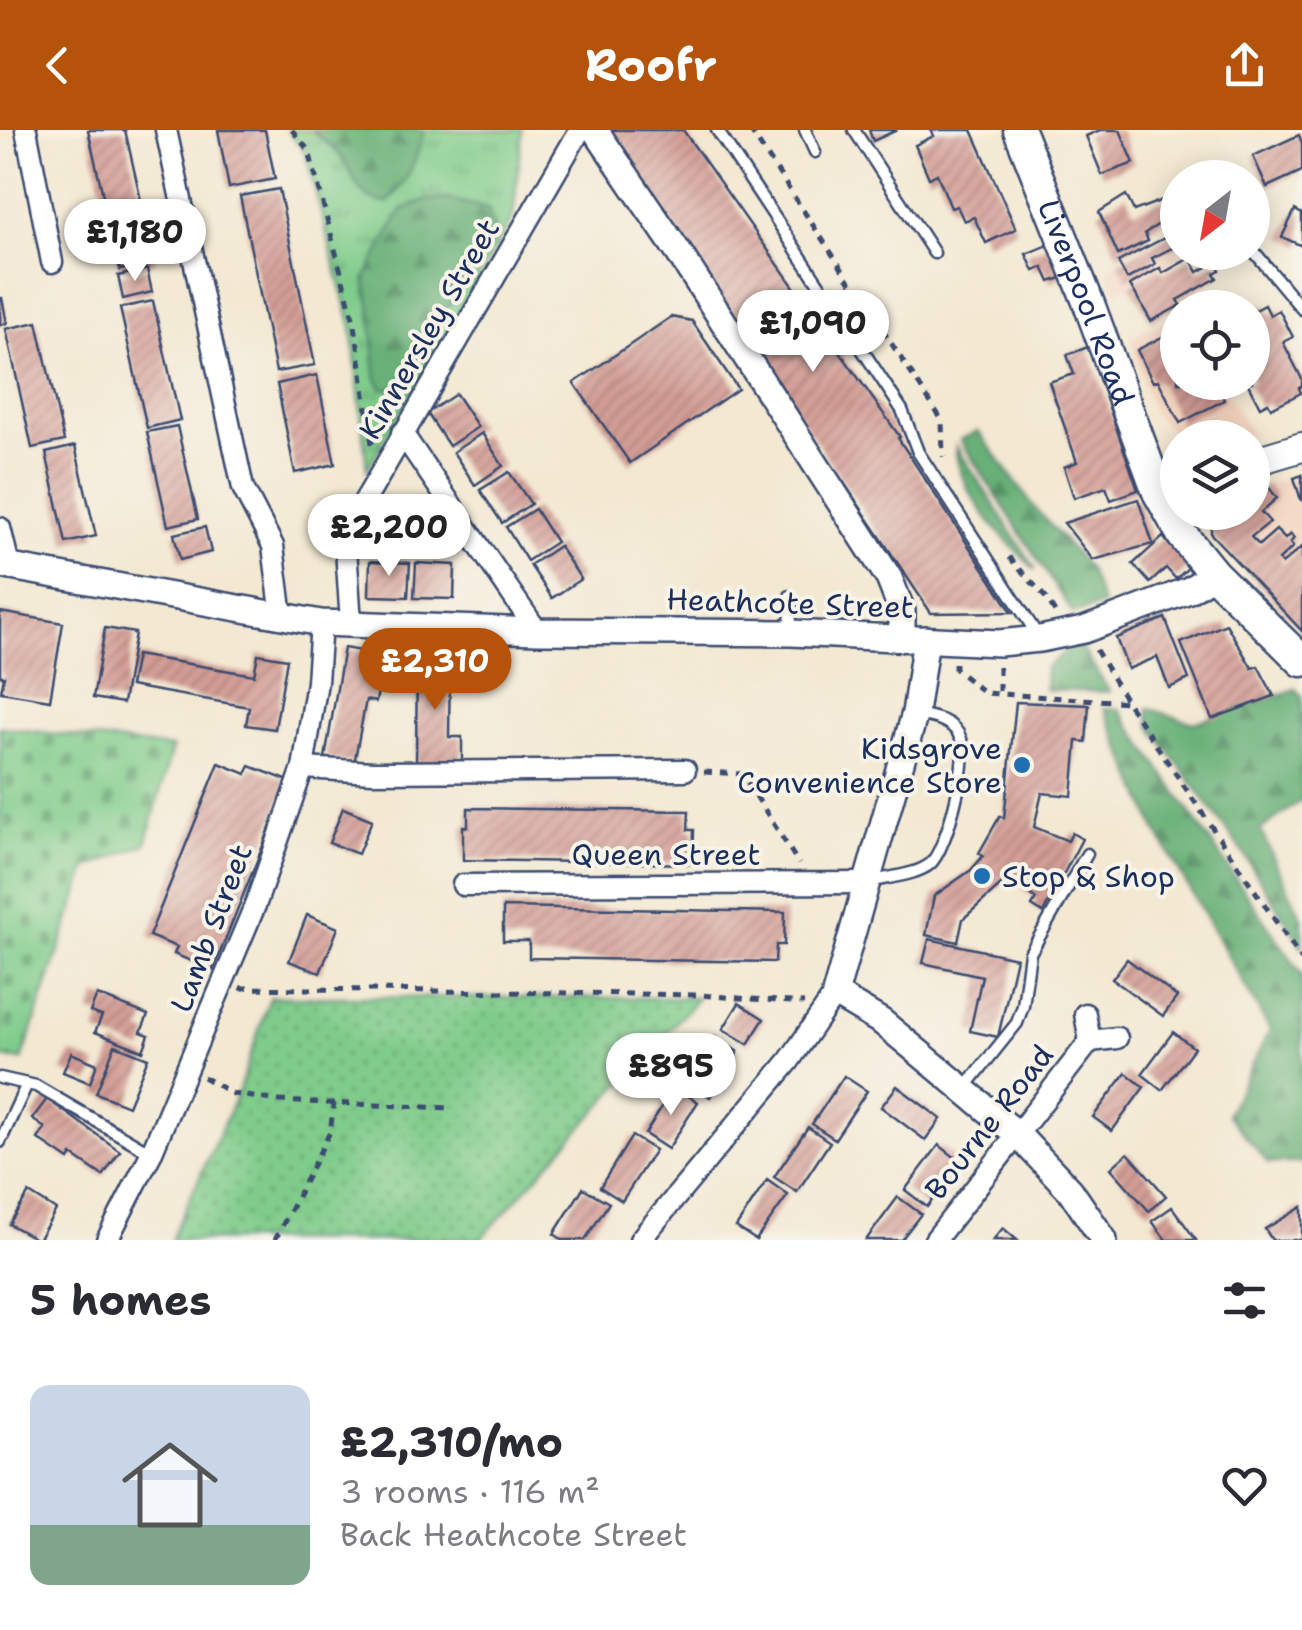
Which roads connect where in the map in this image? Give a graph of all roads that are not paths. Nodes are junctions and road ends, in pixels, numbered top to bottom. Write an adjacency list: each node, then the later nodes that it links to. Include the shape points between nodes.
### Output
1 (26, 130): 11 (street)
2 (166, 130): 23 (street, via 244,488 273,546)
3 (580, 130): 14 (street, Kinnersley Street)
4 (595, 130): 29 (street, via 890,578)
5 (717, 130): 28 (lane, via 902,410 918,452)
6 (805, 130): 9 (lane)
7 (854, 130): 10 (lane)
8 (1019, 130): 17 (main road, Liverpool Road)
9 (815, 152)
10 (934, 253)
11 (52, 262)
12 (1270, 270): 13 (lane)
13 (1302, 309)
14 (402, 433): 25 (street, Kinnersley Street, via 353,521 346,549); 26 (street)
15 (1302, 447): 16 (main road)
16 (1270, 457)
17 (1160, 470)
18 (0, 528): 20 (street)
19 (1181, 530): 21 (main road, Liverpool Road)
20 (4, 565): 23 (street, Heathcote Street)
21 (1214, 574): 28 (street, Heathcote Street, via 1189,590); 30 (main road, Liverpool Road)
22 (790, 596): 27 (lane)
23 (282, 617): 24 (street, Heathcote Street)
24 (322, 623): 25 (street, Heathcote Street); 32 (street, Lamb Street)
25 (351, 624): 26 (street, Heathcote Street)
26 (537, 630): 27 (street, Heathcote Street)
27 (791, 633): 29 (street, Heathcote Street)
28 (1062, 635): 29 (street, Heathcote Street, via 999,642)
29 (914, 638): 31 (street)
30 (1302, 661)
31 (915, 713): 35 (street); 35 (lane, via 946,720 961,738 952,812 928,866)
32 (303, 768): 33 (street); 46 (street, Lamb Street, via 256,903)
33 (685, 770)
34 (1086, 854): 43 (lane, via 1030,953 1017,1024)
35 (869, 882): 36 (street, Queen Street); 37 (street)
36 (463, 884)
37 (831, 1000): 43 (street, via 882,1022); 48 (street, via 790,1061)
38 (1084, 1014): 40 (street, Bourne Road)
39 (1117, 1038): 40 (street, Bourne Road)
40 (1090, 1041): 44 (street, Bourne Road)
41 (0, 1078): 42 (lane)
42 (27, 1084): 45 (lane); 46 (lane)
43 (963, 1090): 44 (street)
44 (1017, 1134): 49 (street, Bourne Road); 50 (street, via 1070,1190)
45 (0, 1142)
46 (152, 1154): 47 (street, Lamb Street)
47 (107, 1240)
48 (640, 1240)
49 (934, 1240)
50 (1104, 1240)

